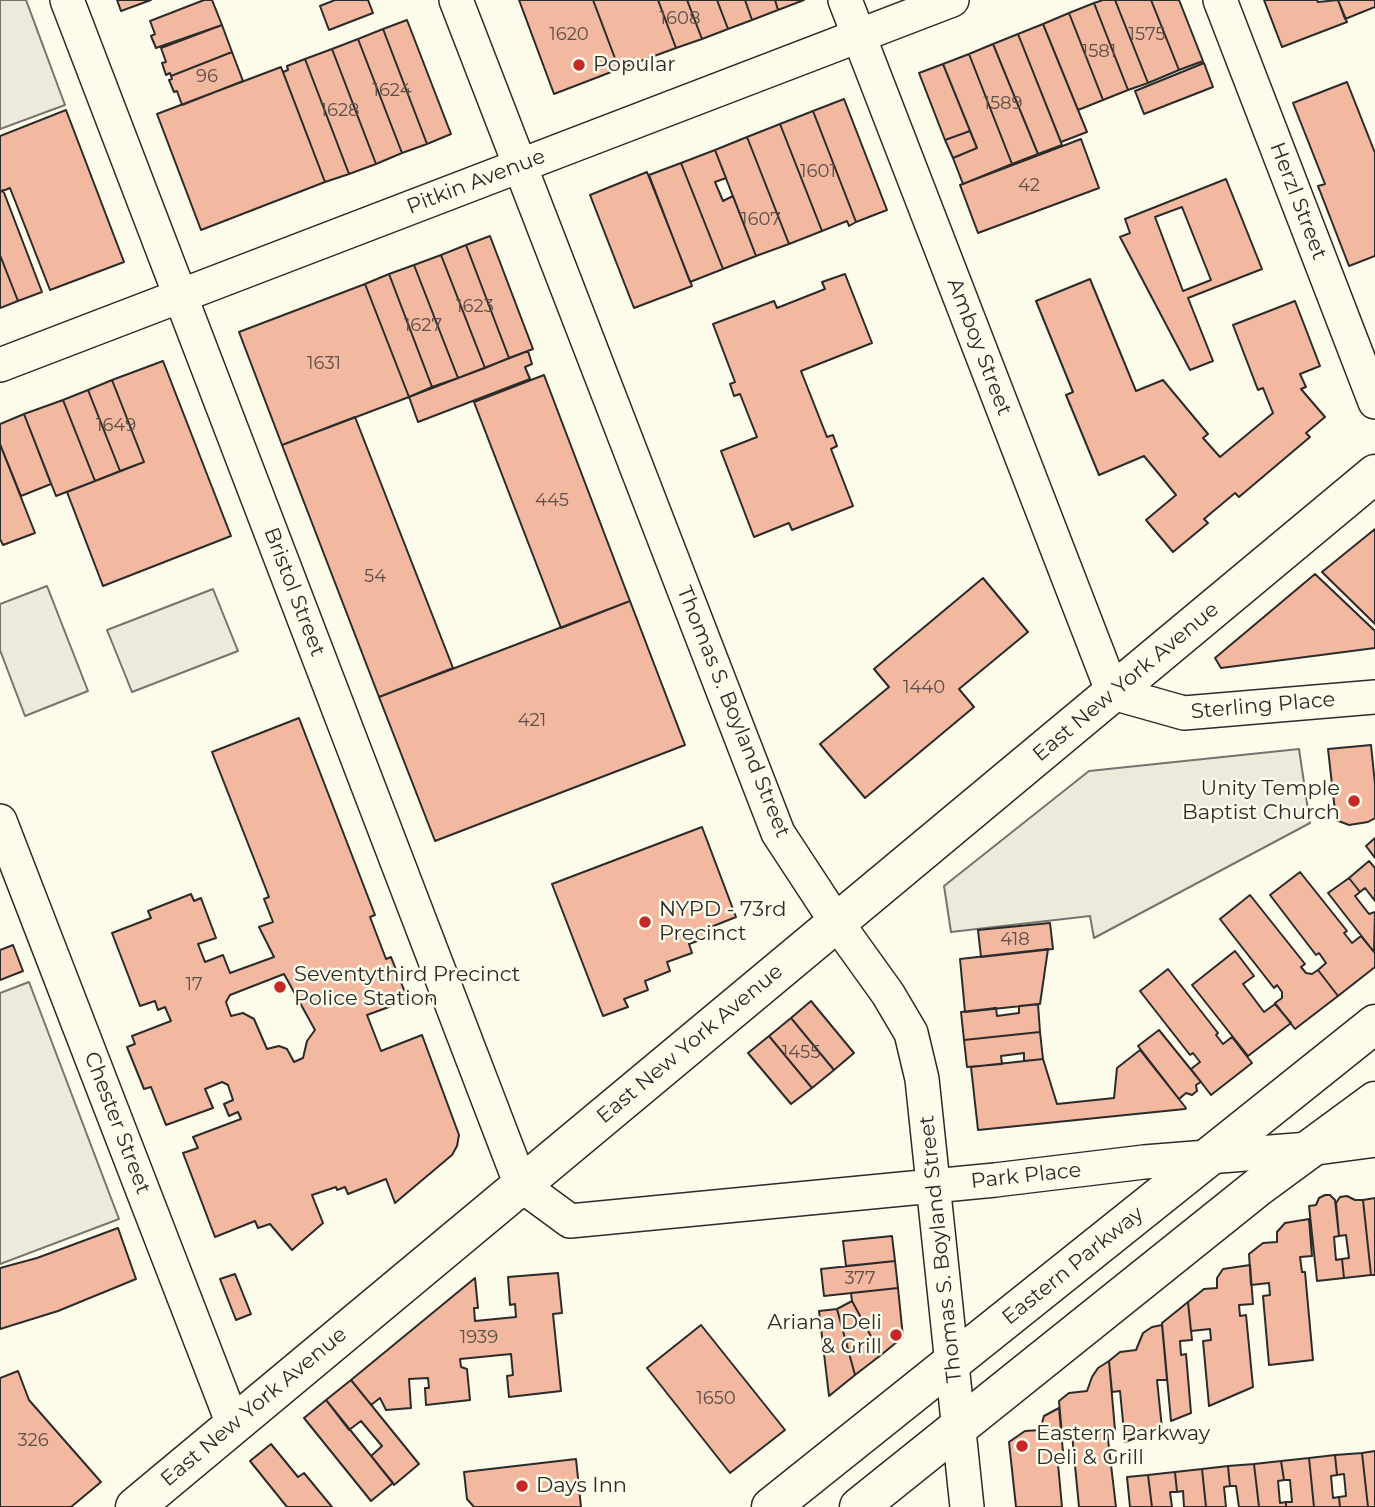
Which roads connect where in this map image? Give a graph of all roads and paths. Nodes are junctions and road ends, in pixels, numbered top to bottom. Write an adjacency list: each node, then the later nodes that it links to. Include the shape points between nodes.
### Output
1 (67, 0): 8 (street, Bristol Street)
2 (456, 0): 7 (street, Thomas S. Boyland Street)
3 (845, 0): 6 (street, Amboy Street)
4 (952, 0): 6 (street, Pitkin Avenue)
5 (1220, 0): 10 (street, Herzl Street)
6 (859, 36): 7 (street, Pitkin Avenue); 12 (street, Amboy Street)
7 (519, 165): 8 (street, Pitkin Avenue); 15 (street, Thomas S. Boyland Street, via 778,833)
8 (180, 295): 9 (street, Pitkin Avenue); 21 (street, Bristol Street)
9 (0, 365)
10 (1375, 402)
11 (1375, 474): 12 (main road, East New York Avenue)
12 (1112, 693): 13 (street, Sterling Place, via 1184,713); 15 (main road, East New York Avenue)
13 (1375, 696)
14 (0, 821): 24 (street, Chester Street)
15 (836, 923): 21 (main road, East New York Avenue); 22 (street, Thomas S. Boyland Street, via 911,1032 922,1079)
16 (1375, 1024): 20 (main road, Eastern Parkway)
17 (1375, 1101): 19 (main road)
18 (1375, 1140): 19 (street, Park Place)
19 (1309, 1149): 20 (street, Park Place); 25 (main road)
20 (1208, 1158): 22 (street, Park Place); 23 (main road, Eastern Parkway)
21 (521, 1185): 22 (street, Park Place, via 570,1221); 24 (main road, East New York Avenue)
22 (934, 1185): 23 (street, Thomas S. Boyland Street)
23 (952, 1361): 25 (street, Thomas S. Boyland Street); 27 (main road, Eastern Parkway)
24 (233, 1424): 26 (main road, East New York Avenue)
25 (959, 1425): 28 (main road); 29 (street, Thomas S. Boyland Street)
26 (135, 1507)
27 (771, 1507)
28 (859, 1507)
29 (967, 1507)

